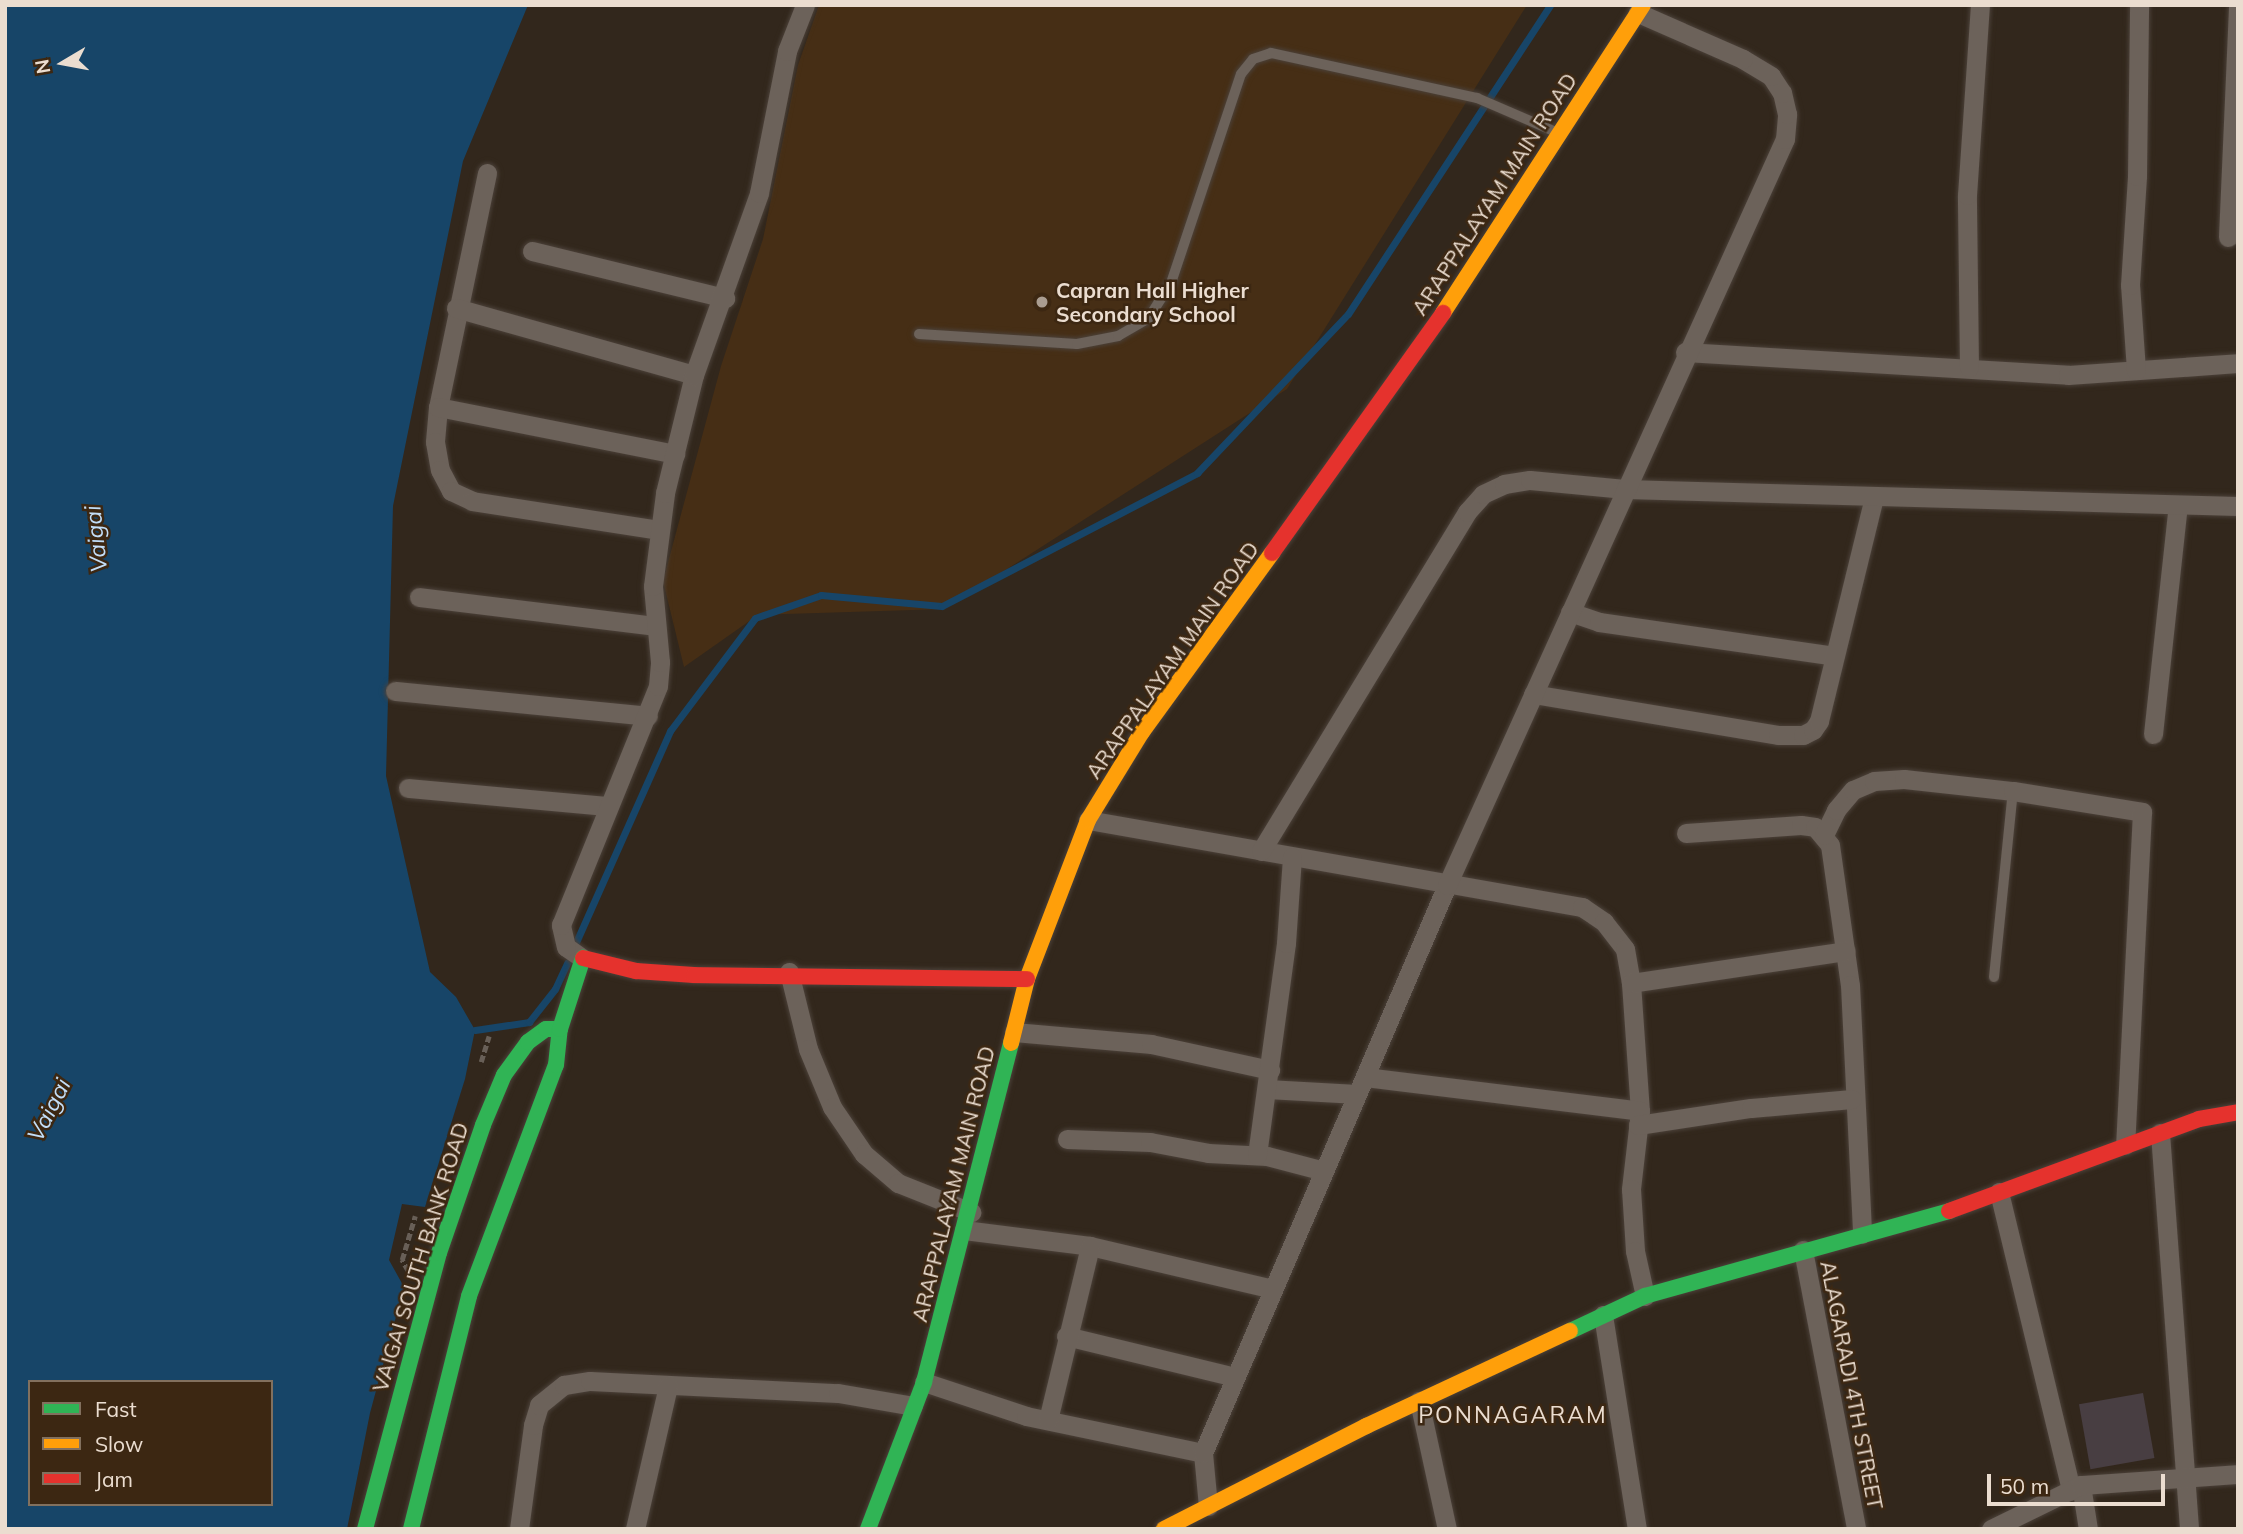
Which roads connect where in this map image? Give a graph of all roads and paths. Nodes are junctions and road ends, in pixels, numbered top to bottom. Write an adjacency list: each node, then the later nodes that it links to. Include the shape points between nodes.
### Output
1 (805, 5): 10 (street, via 787,51 759,193)
2 (1980, 5): 15 (street, via 1967,195)
3 (2139, 5): 16 (street, via 2130,285)
4 (2238, 5): 8 (street)
5 (1640, 9): 6 (street, ARAPPALAYAM MAIN ROAD); 13 (street, via 1771,76 1782,93 1787,114 1785,139)
6 (1557, 132): 12 (lane, via 1477,98 1271,53 1253,59 1241,74 1171,283 1148,318 1118,337 1077,344); 36 (street, ARAPPALAYAM MAIN ROAD, via 1415,356 1142,732)
7 (487, 173): 11 (street)
8 (2228, 237)
9 (532, 251): 10 (street)
10 (725, 298): 17 (street)
11 (456, 308): 17 (street); 18 (street)
12 (919, 334)
13 (1685, 352): 15 (street, via 1798,362); 20 (street)
14 (2238, 363): 16 (street)
15 (1969, 367): 16 (street, via 2068,375)
16 (2136, 370)
17 (694, 375): 19 (street)
18 (438, 407): 19 (street); 24 (street, via 435,442 440,470 451,491 472,500)
19 (675, 454): 24 (street)
20 (1625, 489): 21 (street); 26 (street); 39 (street, via 1530,480 1504,484 1483,494 1467,512)
21 (1874, 497): 22 (street); 28 (street)
22 (2178, 505): 23 (street); 32 (street)
23 (2238, 506)
24 (659, 530): 27 (street, via 653,586)
25 (419, 597): 27 (street)
26 (1570, 612): 28 (street, via 1599,622); 30 (street)
27 (655, 626): 31 (street, via 660,662)
28 (1835, 656): 30 (street, via 1819,721 1803,735 1778,735)
29 (395, 691): 31 (street)
30 (1533, 694): 41 (street)
31 (648, 716): 35 (street)
32 (2153, 734)
33 (408, 788): 35 (street)
34 (2013, 791): 38 (street, via 1904,779 1874,781 1853,790); 45 (lane); 57 (street, via 2142,812)
35 (605, 806): 43 (street, via 561,925)
36 (1088, 820): 39 (street); 46 (street, ARAPPALAYAM MAIN ROAD)
37 (1686, 833): 38 (street, via 1801,825 1815,827)
38 (1824, 835): 42 (street, via 1830,845)
39 (1261, 851): 40 (street)
40 (1292, 857): 41 (street); 50 (street)
41 (1447, 885): 47 (street, via 1582,907 1613,931 1625,949); 51 (street)
42 (1846, 951): 47 (street); 52 (street)
43 (575, 953): 44 (street, via 636,971); 48 (street)
44 (789, 972): 46 (street); 62 (street, via 808,1049 832,1107 864,1154 898,1183)
45 (1994, 977)
46 (1027, 979): 49 (street, ARAPPALAYAM MAIN ROAD)
47 (1631, 982): 54 (street)
48 (560, 1029): 83 (street, VAIGAI SOUTH BANK ROAD, via 547,1030 528,1042 504,1075 483,1125 439,1253); 84 (street, via 556,1065 469,1296)
49 (1014, 1032): 50 (street, via 1151,1044); 62 (street, ARAPPALAYAM MAIN ROAD)
50 (1268, 1080): 51 (street); 58 (street)
51 (1361, 1086): 54 (street); 59 (street)
52 (1852, 1099): 54 (street); 63 (street)
53 (2238, 1112): 55 (street)
54 (1639, 1118): 68 (street, via 1631,1189 1635,1251)
55 (2160, 1133): 57 (street); 79 (street)
56 (1066, 1139): 58 (street, via 1150,1142)
57 (2126, 1145): 60 (street)
58 (1256, 1155): 59 (street)
59 (1324, 1171): 67 (street)
60 (1999, 1192): 63 (street, via 1935,1216); 80 (street)
61 (415, 1216): 66 (path, via 402,1260)
62 (967, 1221): 64 (street); 72 (street, ARAPPALAYAM MAIN ROAD)
63 (1862, 1234): 65 (street)
64 (1090, 1246): 67 (street); 70 (street)
65 (1803, 1250): 68 (street); 91 (street, ALAGARADI 4TH STREET)
66 (414, 1280)
67 (1273, 1289): 71 (street)
68 (1645, 1296): 69 (street)
69 (1603, 1315): 74 (street); 90 (street)
70 (1066, 1336): 71 (street); 76 (street)
71 (1235, 1377): 77 (street)
72 (924, 1382): 75 (street, ARAPPALAYAM MAIN ROAD); 76 (street)
73 (668, 1386): 75 (street, via 838,1393); 85 (street, via 590,1381 549,1393 533,1425); 86 (street)
74 (1419, 1402): 81 (street); 89 (street)
75 (914, 1406): 87 (street, ARAPPALAYAM MAIN ROAD)
76 (1048, 1420): 77 (street)
77 (1203, 1453): 81 (street)
78 (2238, 1474): 79 (street)
79 (2185, 1477): 80 (street); 94 (street)
80 (2076, 1487): 92 (street); 93 (street)
81 (1208, 1506): 82 (street)
82 (1190, 1523): 88 (street)
83 (365, 1529)
84 (411, 1529)
85 (519, 1529)
86 (635, 1529)
87 (869, 1529)
88 (1164, 1529)
89 (1447, 1529)
90 (1637, 1529)
91 (1856, 1529)
92 (1991, 1529)
93 (2088, 1529)
94 (2189, 1529)

